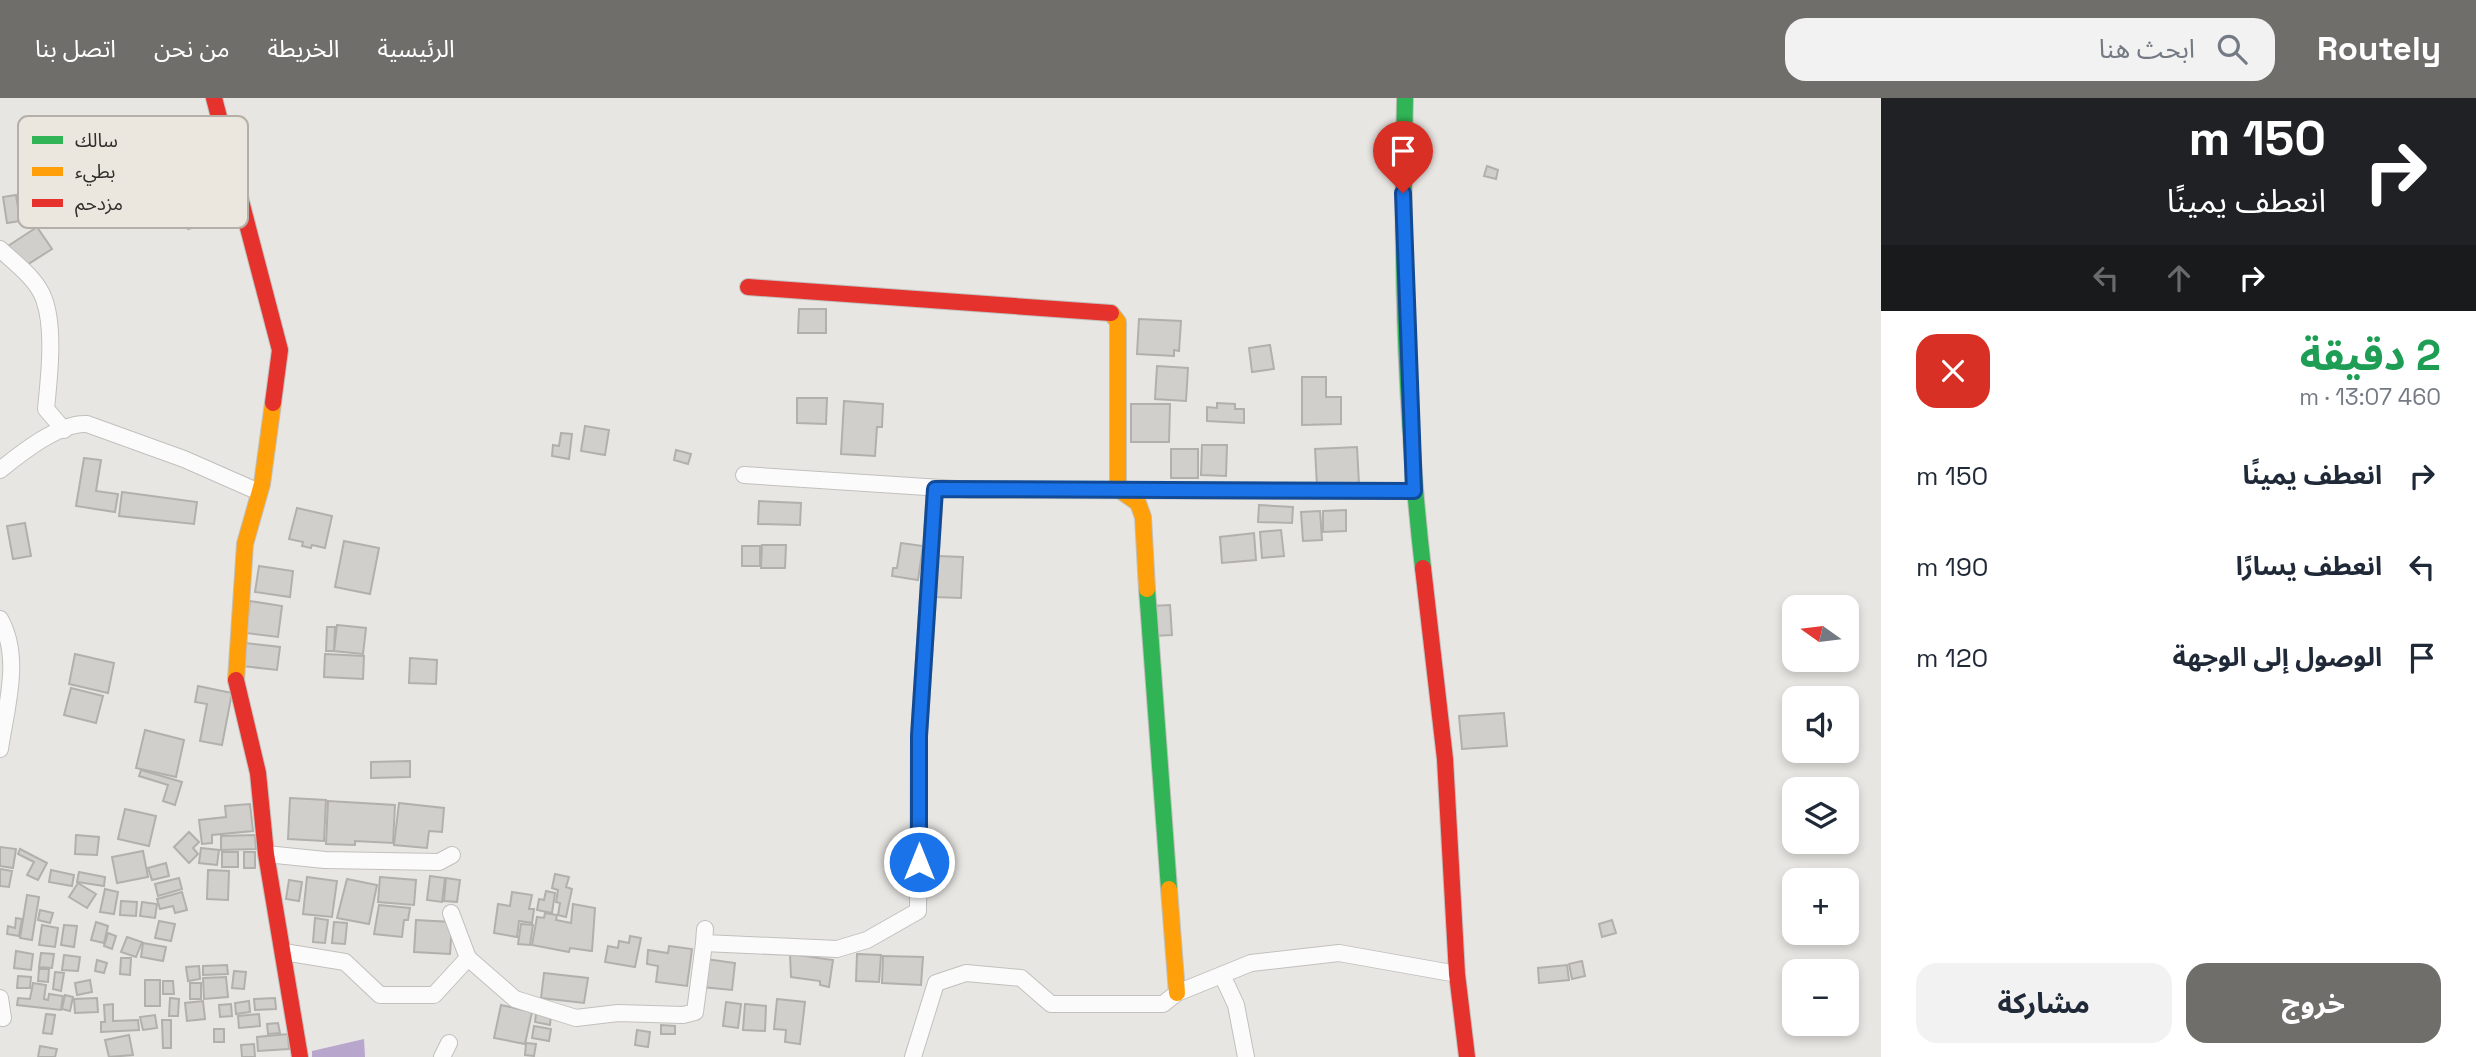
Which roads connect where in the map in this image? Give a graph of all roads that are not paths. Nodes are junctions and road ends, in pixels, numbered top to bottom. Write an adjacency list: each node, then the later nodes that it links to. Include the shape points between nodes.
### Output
1 (214, 98): 3 (street)
2 (1405, 98): 12 (street, via 1402,216)
3 (219, 116)
4 (248, 228): 13 (street, via 280,350)
5 (0, 249): 7 (street, via 44,299 51,356 46,409)
6 (748, 287): 11 (street, via 1110,312 1118,322)
7 (64, 430): 8 (street, via 29,447); 13 (street, via 75,423 87,424)
8 (0, 470)
9 (744, 475): 10 (street)
10 (935, 489): 11 (street); 20 (street, via 919,736 918,911 867,940 837,949 704,936 695,1013 690,1015 618,1013 576,1018 515,999)
11 (1118, 489): 12 (street); 23 (street, via 1138,503 1143,517)
12 (1414, 491): 21 (street, via 1445,759)
13 (259, 492): 16 (street, via 245,544 236,683 258,773)
14 (0, 619): 15 (street, via 8,633 12,665)
15 (0, 749)
16 (266, 854): 17 (street, via 439,862); 19 (street)
17 (452, 855)
18 (451, 913): 20 (street)
19 (284, 952): 20 (street, via 345,961 380,995 434,995); 26 (street)
20 (468, 958)
21 (1457, 974): 22 (street, via 1339,953 1251,963); 29 (street)
22 (1222, 975): 23 (street); 28 (street, via 1236,1005)
23 (1177, 993): 27 (street, via 1163,1004 1051,1004 1021,978 966,973 936,983)
24 (0, 998): 25 (street)
25 (4, 1018)
26 (300, 1057)
27 (913, 1057)
28 (1246, 1057)
29 (1467, 1057)

